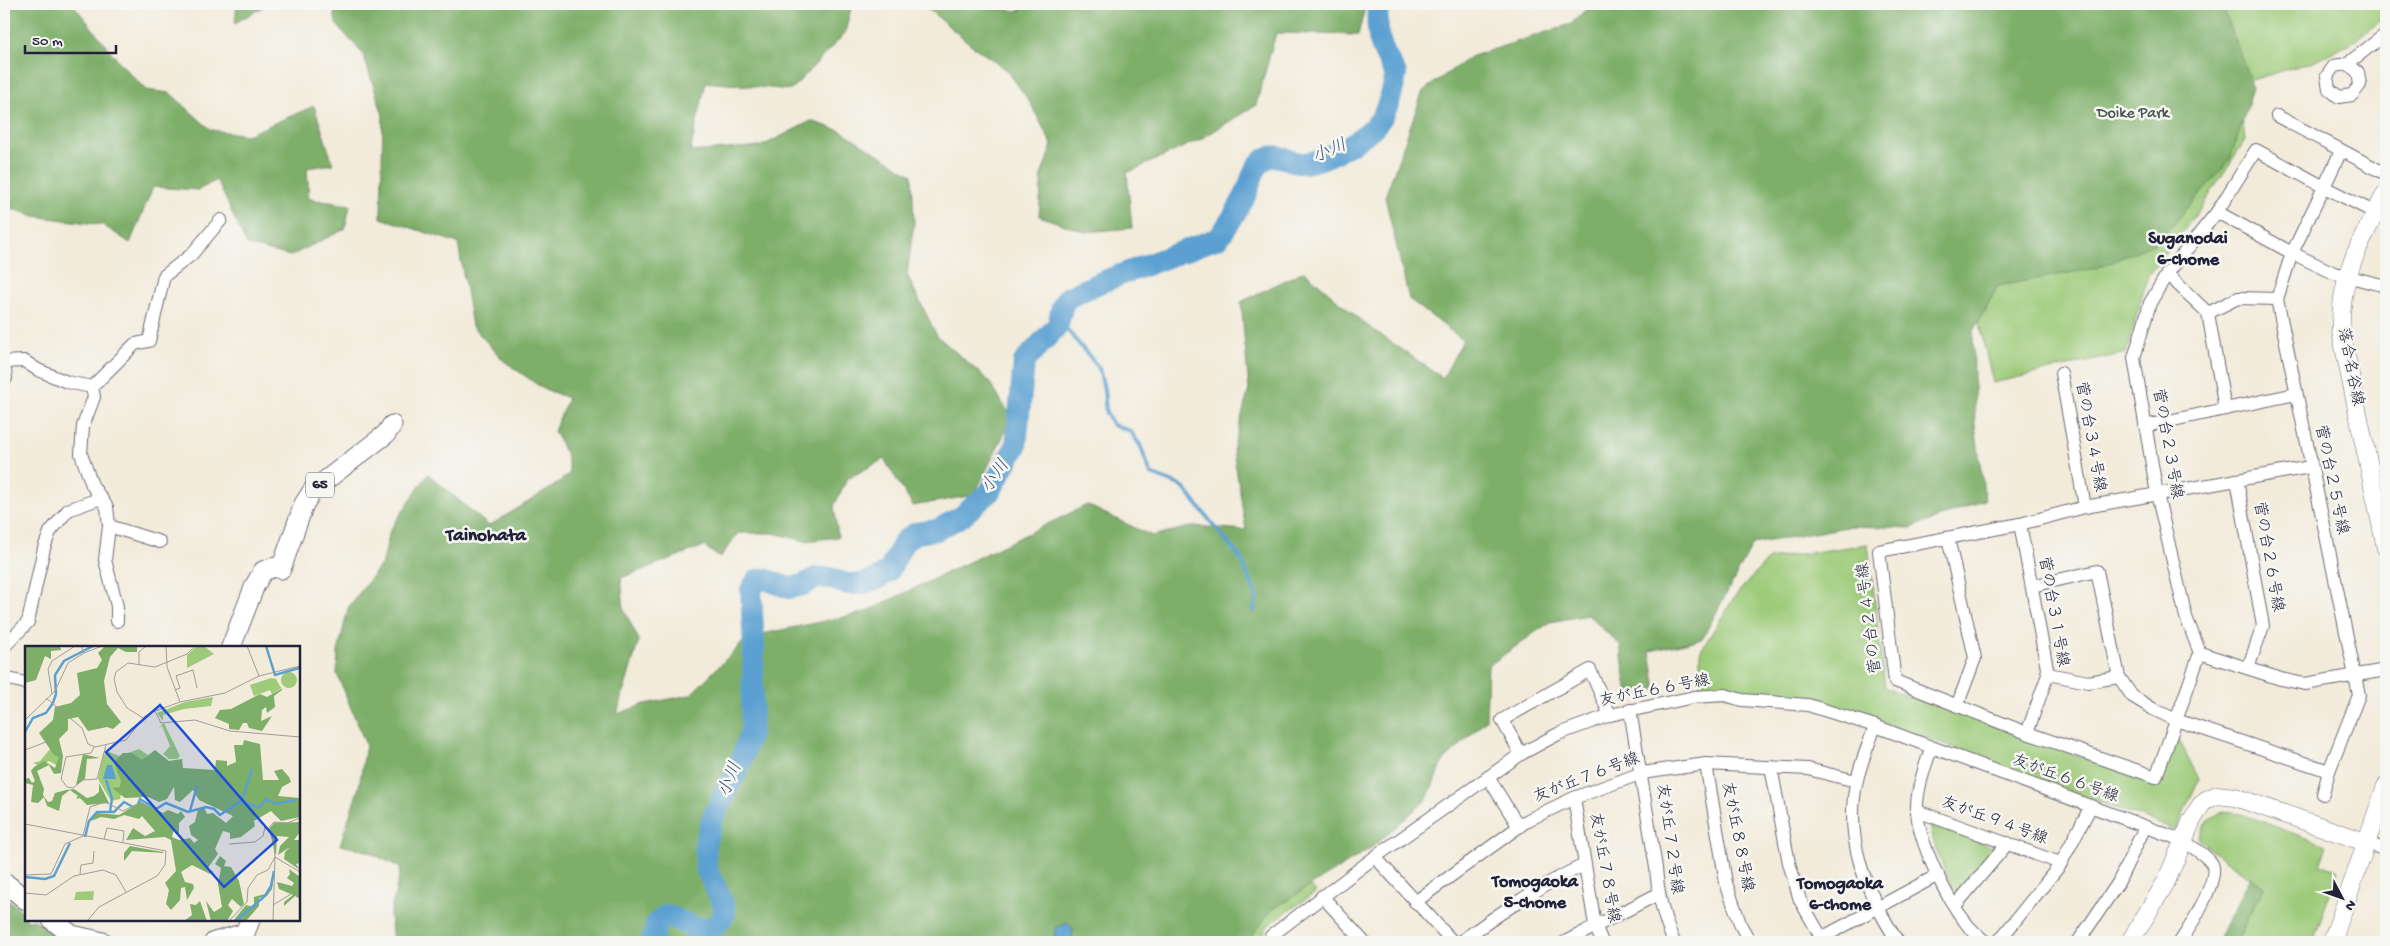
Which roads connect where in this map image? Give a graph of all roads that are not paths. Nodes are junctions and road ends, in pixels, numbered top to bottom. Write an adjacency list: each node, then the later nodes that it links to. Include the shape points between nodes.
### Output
1 (2386, 34): 2 (street)
2 (2347, 64)
3 (2277, 116): 4 (street)
4 (2341, 151): 5 (street); 6 (street, 菅の台２５号線)
5 (2386, 174)
6 (2324, 187): 8 (street, via 2256,150); 9 (street); 11 (street, 菅の台２５号線)
7 (2386, 193): 9 (street, 落合名谷線)
8 (2217, 212): 11 (street); 12 (street, 菅の台２３号線)
9 (2376, 213): 13 (street, 落合名谷線)
10 (221, 220): 20 (street, via 191,255 164,276 150,341 135,344)
11 (2292, 253): 13 (street); 15 (street, 菅の台２５号線)
12 (2167, 274): 16 (street); 24 (street, 菅の台２３号線, via 2150,303 2134,358)
13 (2346, 276): 14 (street); 34 (street, 落合名谷線, via 2341,300 2341,332)
14 (2386, 286)
15 (2277, 299): 16 (street, via 2238,298); 21 (street, 菅の台２５号線)
16 (2208, 313): 22 (street)
17 (4, 362): 19 (street); 20 (street, via 24,361 60,379)
18 (2061, 373): 29 (street, 菅の台３４号線)
19 (4, 381)
20 (92, 387): 28 (street, via 94,397 84,426 82,454)
21 (2296, 394): 22 (street); 25 (street, 菅の台２５号線)
22 (2225, 409): 24 (street)
23 (392, 426): 37 (main road, 65, via 313,490 304,504 281,569 275,567 263,571 255,585)
24 (2146, 426): 27 (street, 菅の台２３号線)
25 (2310, 468): 26 (street, 菅の台２４号線); 43 (street, 菅の台２５号線)
26 (2236, 480): 27 (street, 菅の台２４号線); 40 (street, 菅の台２６号線, via 2263,626)
27 (2157, 494): 29 (street, 菅の台２４号線); 39 (street, 菅の台２３号線, via 2186,616)
28 (100, 498): 31 (street, via 107,507); 38 (street, via 68,510 50,532 28,622)
29 (2085, 507): 30 (street, 菅の台２４号線)
30 (2020, 524): 32 (street, 菅の台２４号線); 35 (street, 菅の台３１号線)
31 (109, 526): 33 (street); 36 (street, via 105,560 117,606)
32 (1948, 538): 47 (street, via 1975,658); 47 (street, 菅の台２４号線, via 1879,551 1895,681)
33 (160, 542)
34 (2386, 548)
35 (2032, 586): 42 (street, 菅の台３１号線); 44 (street, via 2097,571)
36 (117, 621)
37 (232, 646)
38 (4, 647)
39 (2200, 652): 40 (street); 50 (street, 菅の台２４号線)
40 (2248, 668): 43 (street, via 2305,684)
41 (2386, 670): 43 (street)
42 (2048, 674): 44 (street, via 2088,682); 52 (street, 菅の台３１号線)
43 (2355, 676): 57 (street, 菅の台２５号線, via 2359,695)
44 (2118, 677): 50 (street, via 2132,696)
45 (4, 678): 46 (street)
46 (25, 683)
47 (1957, 706): 52 (street, 菅の台２４号線)
48 (1630, 710): 49 (street, 友が丘６６号線); 51 (street, 友が丘６６号線, via 1694,697 1725,695 1742,700 1808,705); 58 (street, 友が丘７２号線)
49 (1610, 715): 54 (street, 友が丘６６号線, via 1558,734); 54 (street, via 1590,670 1502,720)
50 (2176, 720): 52 (street, 菅の台２４号線, via 2156,777); 57 (street)
51 (1875, 726): 53 (street, 友が丘６６号線); 60 (street)
52 (2027, 733)
53 (1931, 748): 64 (street, 友が丘６６号線); 65 (street)
54 (1521, 754): 59 (street, 友が丘６６号線)
55 (1706, 764): 56 (street, 友が丘７６号線); 58 (street, 友が丘７６号線); 96 (street, 友が丘８８号線, via 1726,883)
56 (1770, 767): 60 (street, 友が丘７６号線, via 1808,769); 86 (street, via 1789,863 1800,900)
57 (2330, 772): 62 (street, 菅の台２５号線)
58 (1642, 773): 63 (street, 友が丘７６号線); 77 (street, 友が丘７２号線)
59 (1488, 777): 66 (street); 72 (street, 友が丘６６号線)
60 (1856, 781): 82 (street, via 1853,829 1861,872)
61 (2386, 786): 70 (street)
62 (2323, 794)
63 (1574, 798): 66 (street, 友が丘７６号線); 74 (street, 友が丘７８号線)
64 (2091, 806): 67 (street, 友が丘６６号線); 73 (street)
65 (1917, 811): 69 (street, 友が丘９４号線); 75 (street, via 1924,843)
66 (1519, 827): 80 (street, 友が丘７６号線)
67 (2145, 827): 68 (street, 友が丘６６号線); 100 (street, via 2118,883)
68 (2184, 841): 70 (street, via 2201,805 2217,795 2235,798); 101 (street, via 2166,882); 102 (street, 友が丘６６号線, via 2211,861 2213,867 2206,897)
69 (2008, 843): 73 (street, 友が丘９４号線); 81 (street)
70 (2368, 843): 71 (street); 103 (street)
71 (2386, 850)
72 (1374, 857): 78 (street, 友が丘６６号線); 80 (street)
73 (2060, 863): 99 (street)
74 (1584, 866): 85 (street, 友が丘７８号線); 92 (street, via 1556,878 1504,909)
75 (1938, 875): 81 (street); 82 (street)
76 (4, 882): 79 (main road)
77 (1658, 894): 85 (street); 95 (street, 友が丘７２号線)
78 (1322, 896): 89 (street, 友が丘６６号線, via 1271,936); 90 (street)
79 (25, 899)
80 (1415, 902): 91 (street)
81 (1955, 906): 98 (street)
82 (1876, 909): 86 (street); 97 (street)
83 (53, 921): 87 (main road, via 72,935)
84 (250, 921): 88 (main road, via 245,934)
85 (1595, 925): 93 (street); 94 (street, 友が丘７８号線)
86 (1820, 941)
87 (103, 942)
88 (214, 942)
89 (1277, 942)
90 (1364, 942)
91 (1453, 942)
92 (1460, 942)
93 (1565, 942)
94 (1602, 942)
95 (1674, 942)
96 (1750, 942)
97 (1898, 942)
98 (1985, 942)
99 (1998, 942)
100 (2078, 942)
101 (2130, 942)
102 (2180, 942)
103 (2332, 942)

